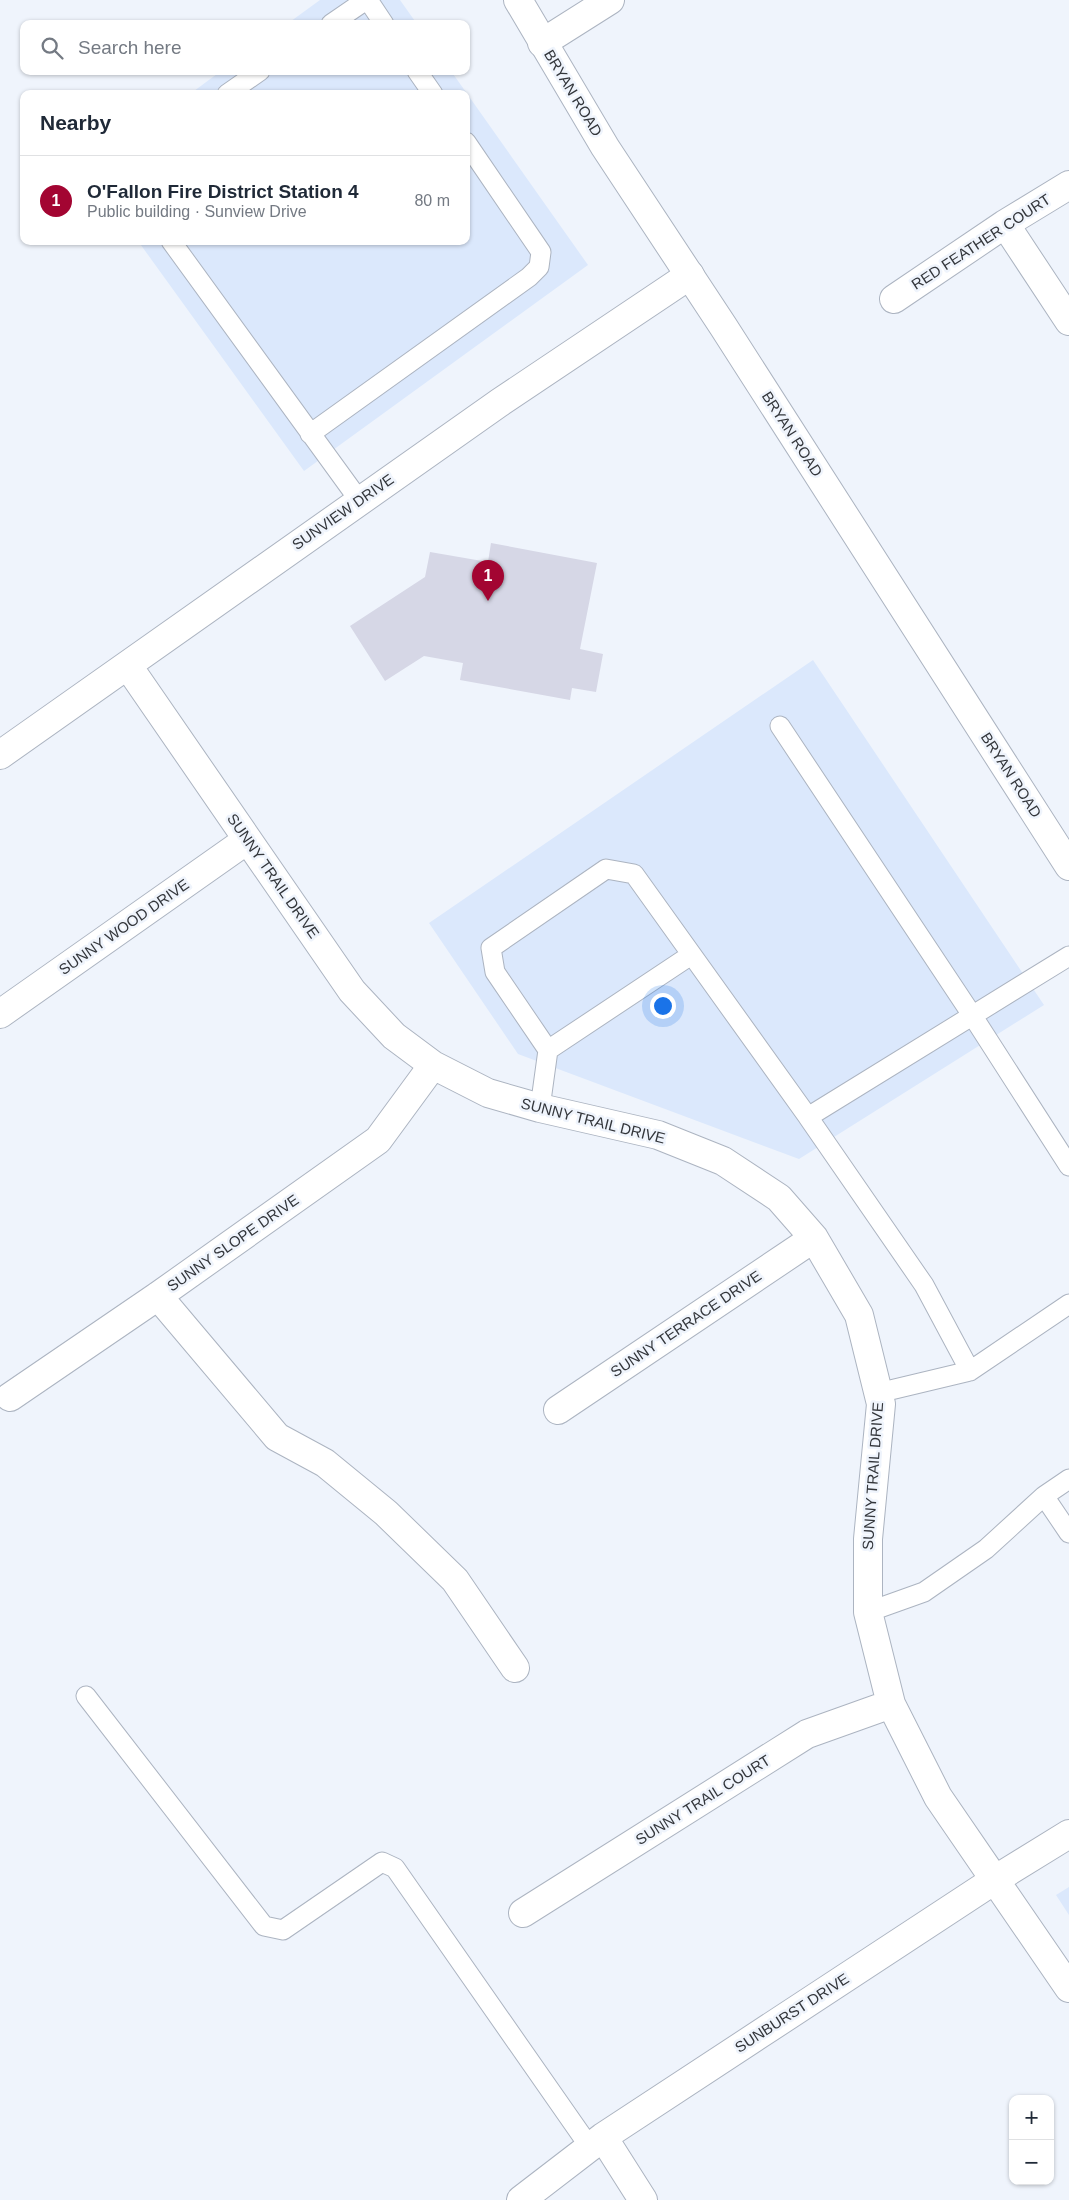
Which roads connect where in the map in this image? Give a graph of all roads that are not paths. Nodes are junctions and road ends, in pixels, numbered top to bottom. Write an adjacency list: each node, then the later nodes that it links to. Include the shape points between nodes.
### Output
1 (367, 0): 4 (lane); 5 (lane)
2 (518, 0): 6 (street, BRYAN ROAD)
3 (610, 0): 6 (street)
4 (337, 20)
5 (381, 20)
6 (542, 43): 15 (street, BRYAN ROAD, via 605,147)
7 (254, 75): 9 (lane)
8 (420, 75): 10 (lane)
9 (233, 90)
10 (430, 90)
11 (470, 148): 18 (lane, via 541,252 539,267 529,278)
12 (1069, 185): 13 (street, RED FEATHER COURT)
13 (1005, 224): 16 (street, RED FEATHER COURT); 17 (street)
14 (174, 245): 18 (lane)
15 (690, 275): 19 (street, SUNVIEW DRIVE); 24 (street, BRYAN ROAD)
16 (894, 299)
17 (1069, 321)
18 (310, 434): 19 (lane)
19 (359, 500): 20 (street, SUNVIEW DRIVE)
20 (128, 666): 22 (street, SUNVIEW DRIVE); 23 (street, SUNNY TRAIL DRIVE)
21 (780, 726): 28 (lane)
22 (0, 755)
23 (248, 840): 27 (street, SUNNY WOOD DRIVE); 30 (street, SUNNY TRAIL DRIVE, via 352,991 394,1036)
24 (1069, 866)
25 (691, 955): 29 (lane); 29 (lane, via 634,874 606,869 491,948 495,972); 32 (lane)
26 (1069, 956): 28 (lane)
27 (0, 1014)
28 (972, 1015): 32 (lane); 33 (lane)
29 (548, 1050): 31 (lane)
30 (433, 1065): 31 (street, SUNNY TRAIL DRIVE, via 488,1093); 35 (street, SUNNY SLOPE DRIVE, via 378,1140)
31 (540, 1108): 34 (street, SUNNY TRAIL DRIVE, via 658,1135 723,1161 779,1198)
32 (808, 1117): 37 (lane, via 924,1285)
33 (1069, 1166)
34 (814, 1238): 38 (street, SUNNY TRAIL DRIVE, via 859,1315); 40 (street, SUNNY TERRACE DRIVE)
35 (158, 1296): 39 (street, SUNNY SLOPE DRIVE); 45 (street, via 277,1437 325,1463 386,1513 455,1580)
36 (1069, 1304): 37 (lane)
37 (970, 1371): 38 (lane)
38 (878, 1393): 44 (street, SUNNY TRAIL DRIVE, via 881,1404 868,1539)
39 (10, 1397)
40 (558, 1410)
41 (1069, 1479): 42 (lane)
42 (1044, 1496): 43 (lane); 44 (lane, via 986,1549 924,1592)
43 (1069, 1533)
44 (868, 1612): 47 (street, SUNNY TRAIL DRIVE)
45 (515, 1668)
46 (86, 1696): 52 (lane, via 264,1926 283,1930 382,1862 395,1868)
47 (891, 1704): 49 (street, SUNNY TRAIL DRIVE, via 938,1797); 50 (street, SUNNY TRAIL COURT, via 807,1734)
48 (1069, 1834): 49 (street, SUNBURST DRIVE)
49 (996, 1879): 51 (street, SUNNY TRAIL DRIVE); 52 (street, SUNBURST DRIVE)
50 (524, 1913)
51 (1069, 1988)
52 (596, 2141): 53 (street, SUNBURST DRIVE); 54 (street)
53 (521, 2200)
54 (643, 2200)

